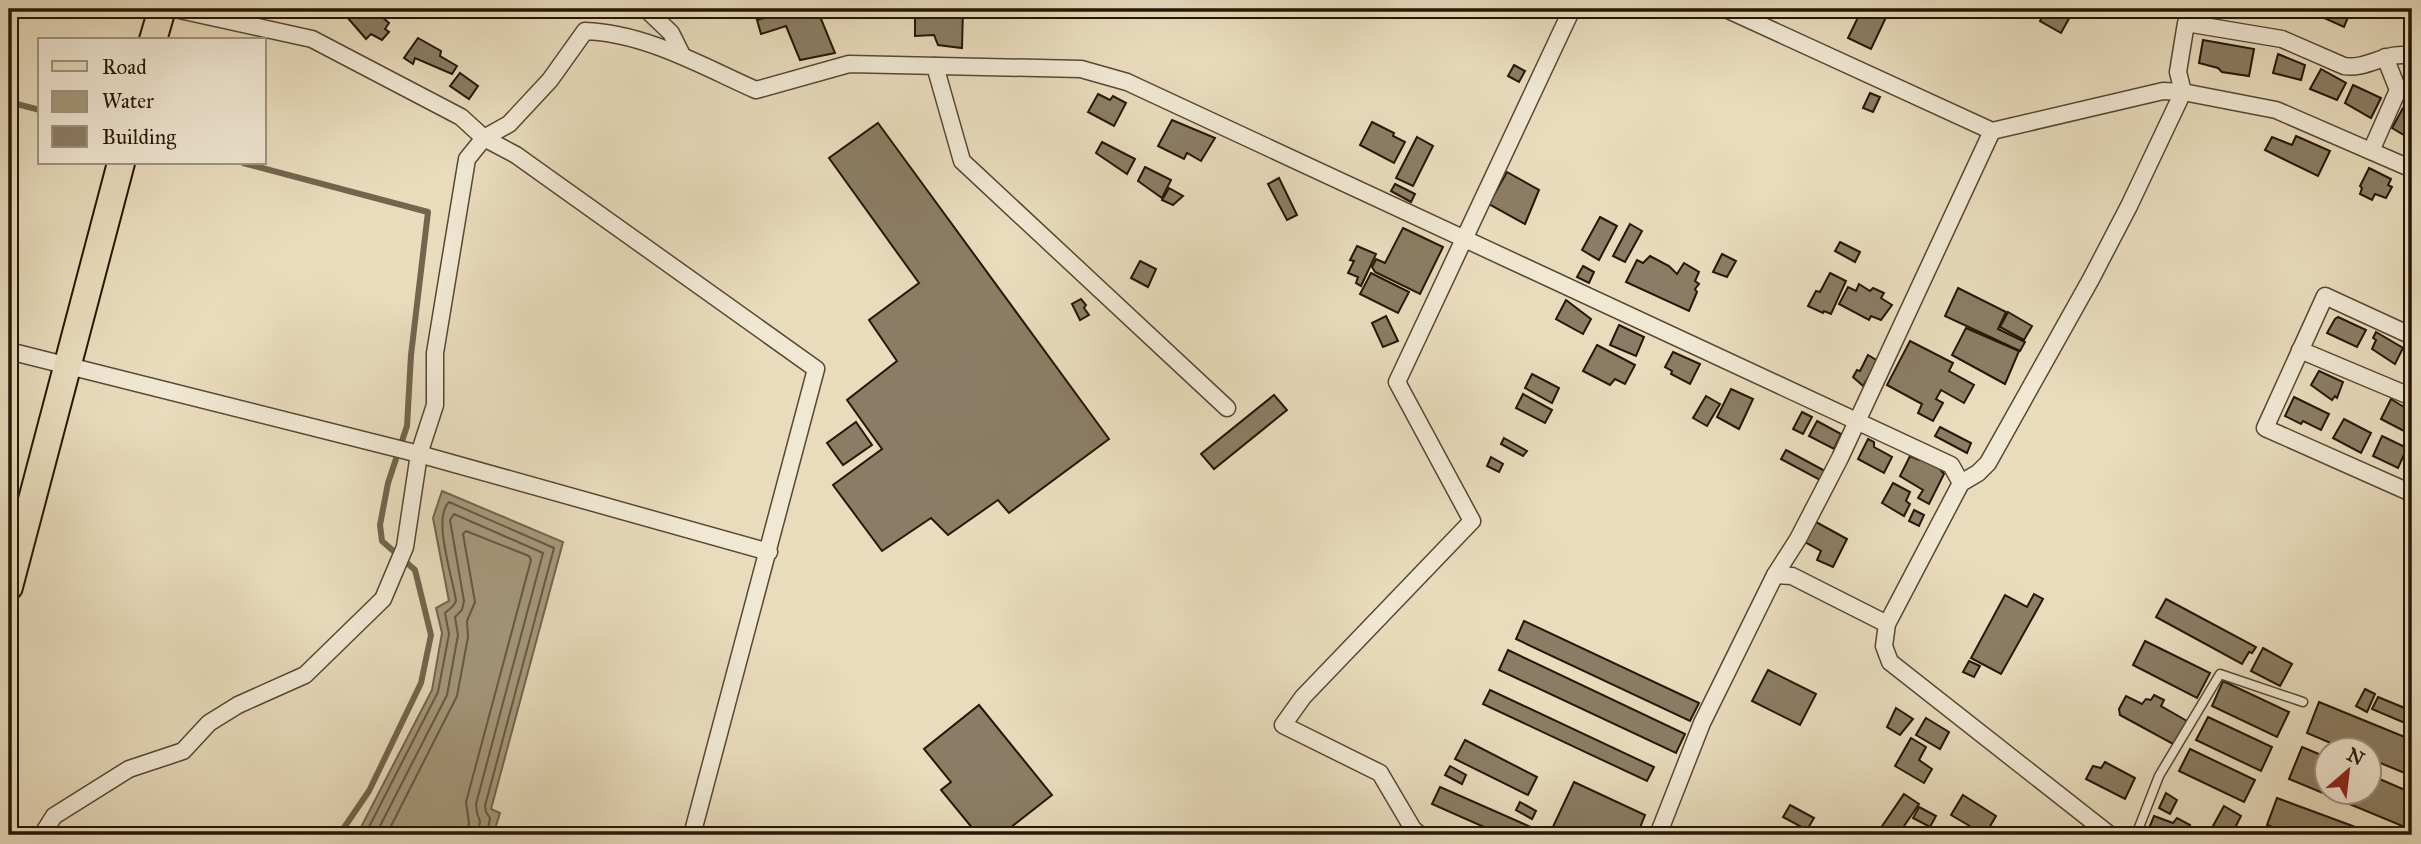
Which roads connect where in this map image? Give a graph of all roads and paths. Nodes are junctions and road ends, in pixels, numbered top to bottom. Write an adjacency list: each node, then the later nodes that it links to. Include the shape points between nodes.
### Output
1 (162, 9): 6 (main road)
2 (175, 9): 13 (street, via 312,39 461,117)
3 (646, 9): 7 (street, via 671,33)
4 (1572, 9): 17 (street)
5 (1726, 9): 12 (street)
6 (154, 38)
7 (682, 55): 10 (street, via 756,90 849,64); 13 (street, via 608,32 585,31 550,80 509,124)
8 (2412, 56): 9 (street)
9 (2385, 57): 11 (street, via 2354,68 2283,40 2186,23 2178,72); 14 (street, via 2398,90)
10 (934, 66): 17 (street, via 1081,69 1127,82); 23 (street, via 962,161)
11 (2183, 92): 12 (street, via 2163,91); 14 (street, via 2276,110); 26 (street, via 2097,267 1987,463)
12 (1992, 131): 24 (street)
13 (484, 138): 25 (street, via 467,159 435,353 435,405); 28 (street, via 516,155 816,369)
14 (2371, 151): 16 (street)
15 (121, 164): 21 (main road)
16 (2412, 169)
17 (1464, 240): 24 (street); 33 (street, via 1397,382 1472,521 1303,697 1283,726 1380,773)
18 (2412, 336): 19 (street, via 2325,296)
19 (2300, 350): 22 (street); 27 (street, via 2265,428 2409,492)
20 (9, 351): 21 (street)
21 (67, 367): 25 (street); 30 (main road)
22 (2412, 397)
23 (1227, 408)
24 (1857, 421): 26 (street, via 1951,464); 29 (street, via 1798,539)
25 (419, 454): 28 (street); 35 (street, via 405,547 383,598 304,675 209,723 183,751 130,769 54,816)
26 (1961, 483): 31 (street)
27 (2412, 484)
28 (769, 552): 36 (street)
29 (1774, 575): 31 (street, via 1792,576); 37 (street, via 1702,723)
30 (9, 587)
31 (1886, 624): 34 (street, via 1884,646 1890,662)
32 (2303, 702): 38 (lane, via 2220,674 2159,776)
33 (1412, 833)
34 (2103, 833)
35 (42, 835)
36 (692, 835)
37 (1658, 835)
38 (2136, 835)

